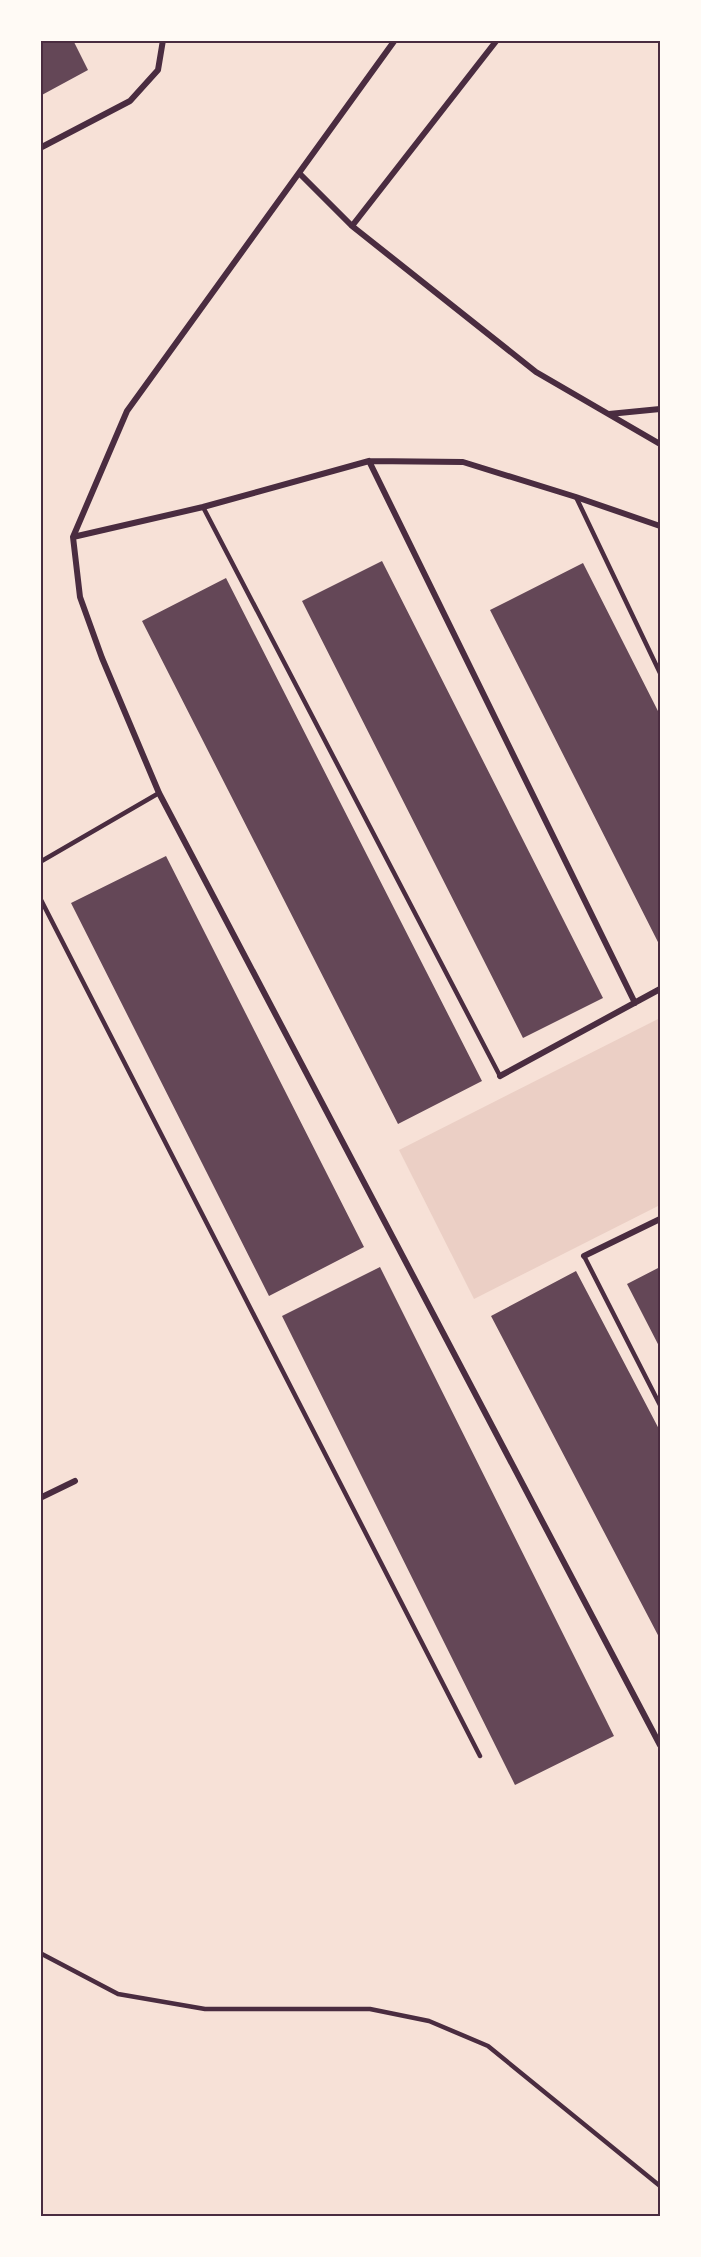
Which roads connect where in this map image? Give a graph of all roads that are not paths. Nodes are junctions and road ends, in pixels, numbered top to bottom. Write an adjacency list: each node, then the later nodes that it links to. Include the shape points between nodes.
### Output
1 (163, 40): 4 (street, via 158,70 130,101)
2 (395, 40): 5 (street)
3 (497, 40): 6 (street)
4 (40, 148)
5 (299, 173): 6 (street); 14 (street, via 127,411)
6 (352, 226): 8 (street, via 536,372)
7 (660, 409): 8 (street)
8 (608, 414): 9 (street)
9 (660, 444)
10 (369, 461): 11 (street, via 463,462); 12 (street); 20 (street)
11 (576, 497): 13 (street); 15 (lane)
12 (203, 507): 14 (street); 21 (lane)
13 (660, 526)
14 (73, 537): 16 (street, via 80,597)
15 (660, 673)
16 (159, 793): 17 (lane); 27 (street)
17 (40, 862)
18 (40, 898): 28 (lane)
19 (660, 989): 20 (street)
20 (635, 1004): 21 (street)
21 (500, 1076)
22 (660, 1219): 23 (street)
23 (584, 1256): 24 (lane)
24 (660, 1405)
25 (75, 1481): 26 (street)
26 (40, 1498)
27 (660, 1744)
28 (480, 1756)
29 (40, 1953): 30 (lane, via 118,1994 205,2009 370,2009 429,2021 488,2046)
30 (659, 2185)

